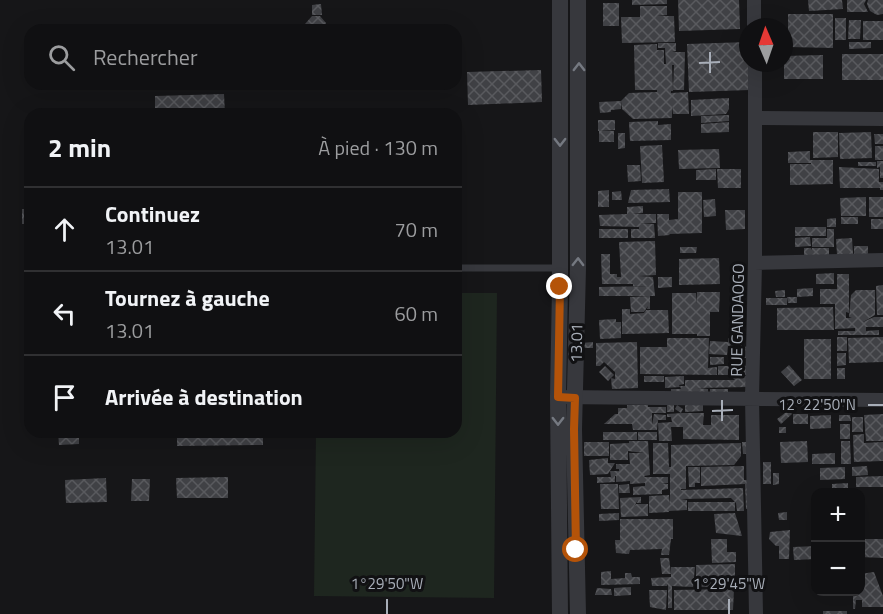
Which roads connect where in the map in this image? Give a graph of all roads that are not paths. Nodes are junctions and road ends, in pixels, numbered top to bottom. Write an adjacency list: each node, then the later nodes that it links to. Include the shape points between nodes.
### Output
1 (560, 0): 11 (street, 13.01, one-way to 11)
2 (578, 0): 13 (street, 13.01, one-way to 2)
3 (754, 0): 4 (street)
4 (754, 18)
5 (755, 72): 6 (street, RUE GANDAOGO)
6 (755, 118): 7 (street); 9 (street, RUE GANDAOGO)
7 (883, 118)
8 (883, 260): 9 (street)
9 (755, 263): 14 (street, RUE GANDAOGO)
10 (462, 268): 11 (lane)
11 (560, 268): 12 (street, 13.01)
12 (558, 397): 13 (street); 16 (street, 13.01, one-way to 16)
13 (575, 398): 14 (street); 17 (street, 13.01)
14 (752, 398): 15 (street); 18 (street, RUE GANDAOGO)
15 (883, 400)
16 (560, 614)
17 (578, 614)
18 (756, 614)

